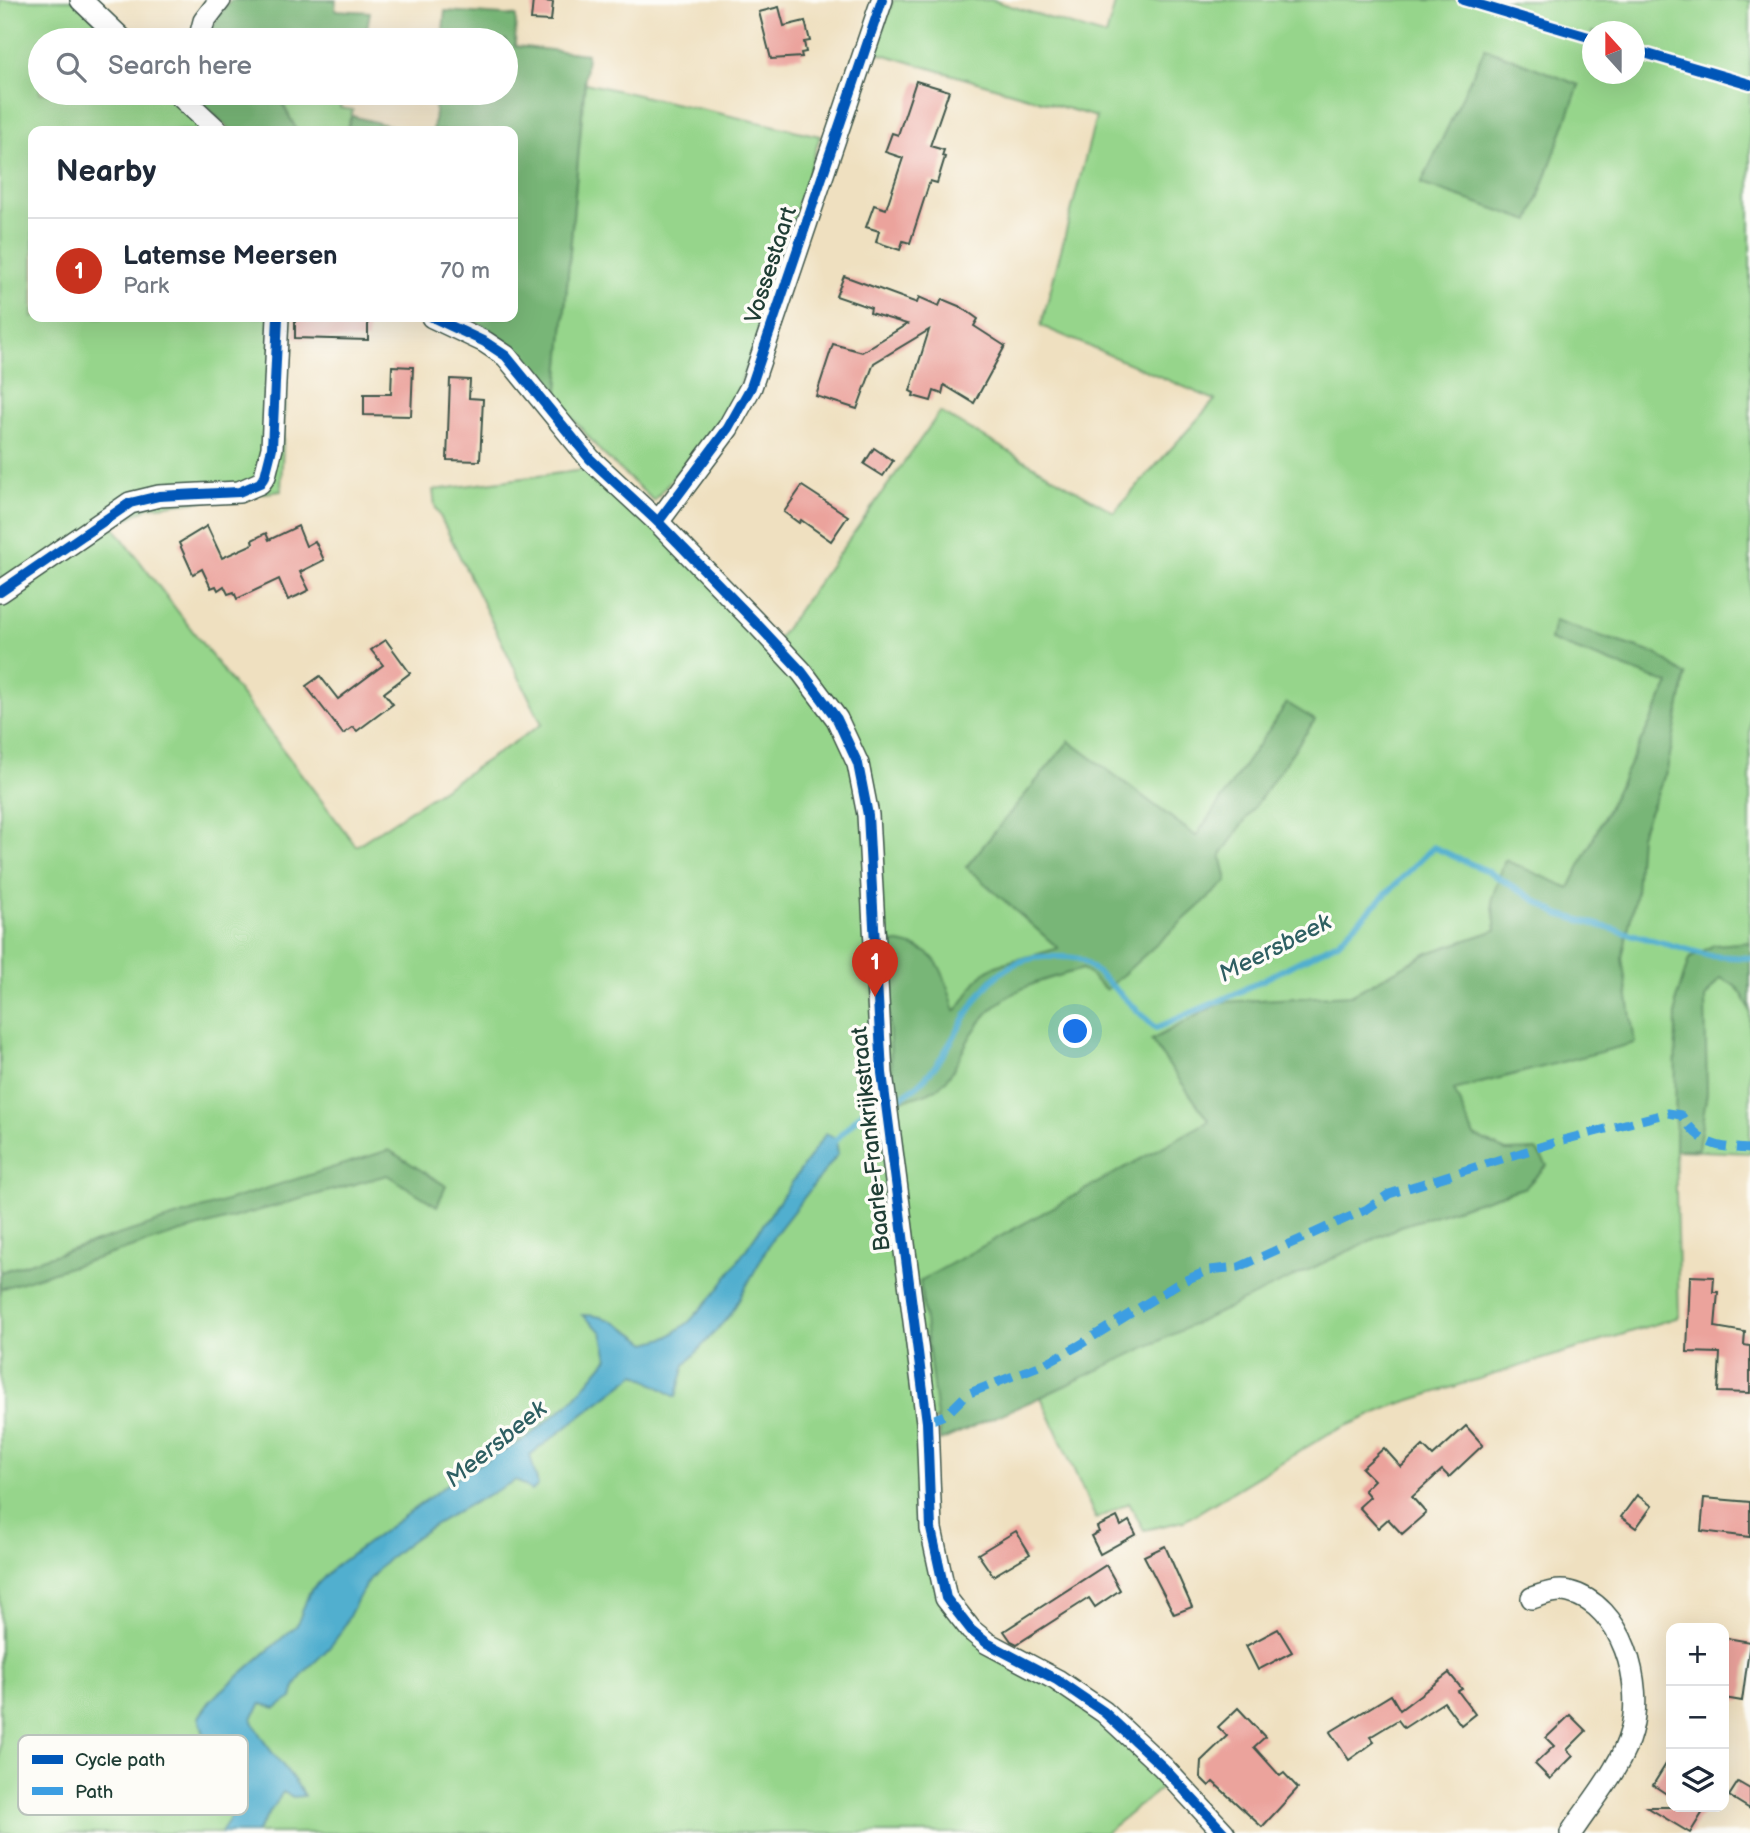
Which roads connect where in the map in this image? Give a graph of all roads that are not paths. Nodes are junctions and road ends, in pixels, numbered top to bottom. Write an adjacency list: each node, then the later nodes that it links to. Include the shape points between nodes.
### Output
1 (81, 0): 4 (street)
2 (220, 0): 5 (street)
3 (882, 0): 10 (street, Vossestaart, via 751,387 728,428)
4 (110, 28)
5 (202, 28)
6 (192, 105): 7 (street)
7 (213, 126)
8 (278, 322): 11 (street, via 272,447 260,483 239,492 159,496 130,503)
9 (443, 322): 10 (street, Baarle-Frankrijkstraat, via 506,356 590,459)
10 (658, 522): 13 (street, Baarle-Frankrijkstraat, via 819,694 849,742 864,789 872,851 883,1083 927,1422 931,1529 946,1598 987,1643 1104,1712)
11 (0, 592)
12 (1532, 1598): 14 (street, via 1569,1592 1589,1602 1605,1616 1633,1670 1636,1689 1631,1734)
13 (1224, 1833)
14 (1571, 1833)

